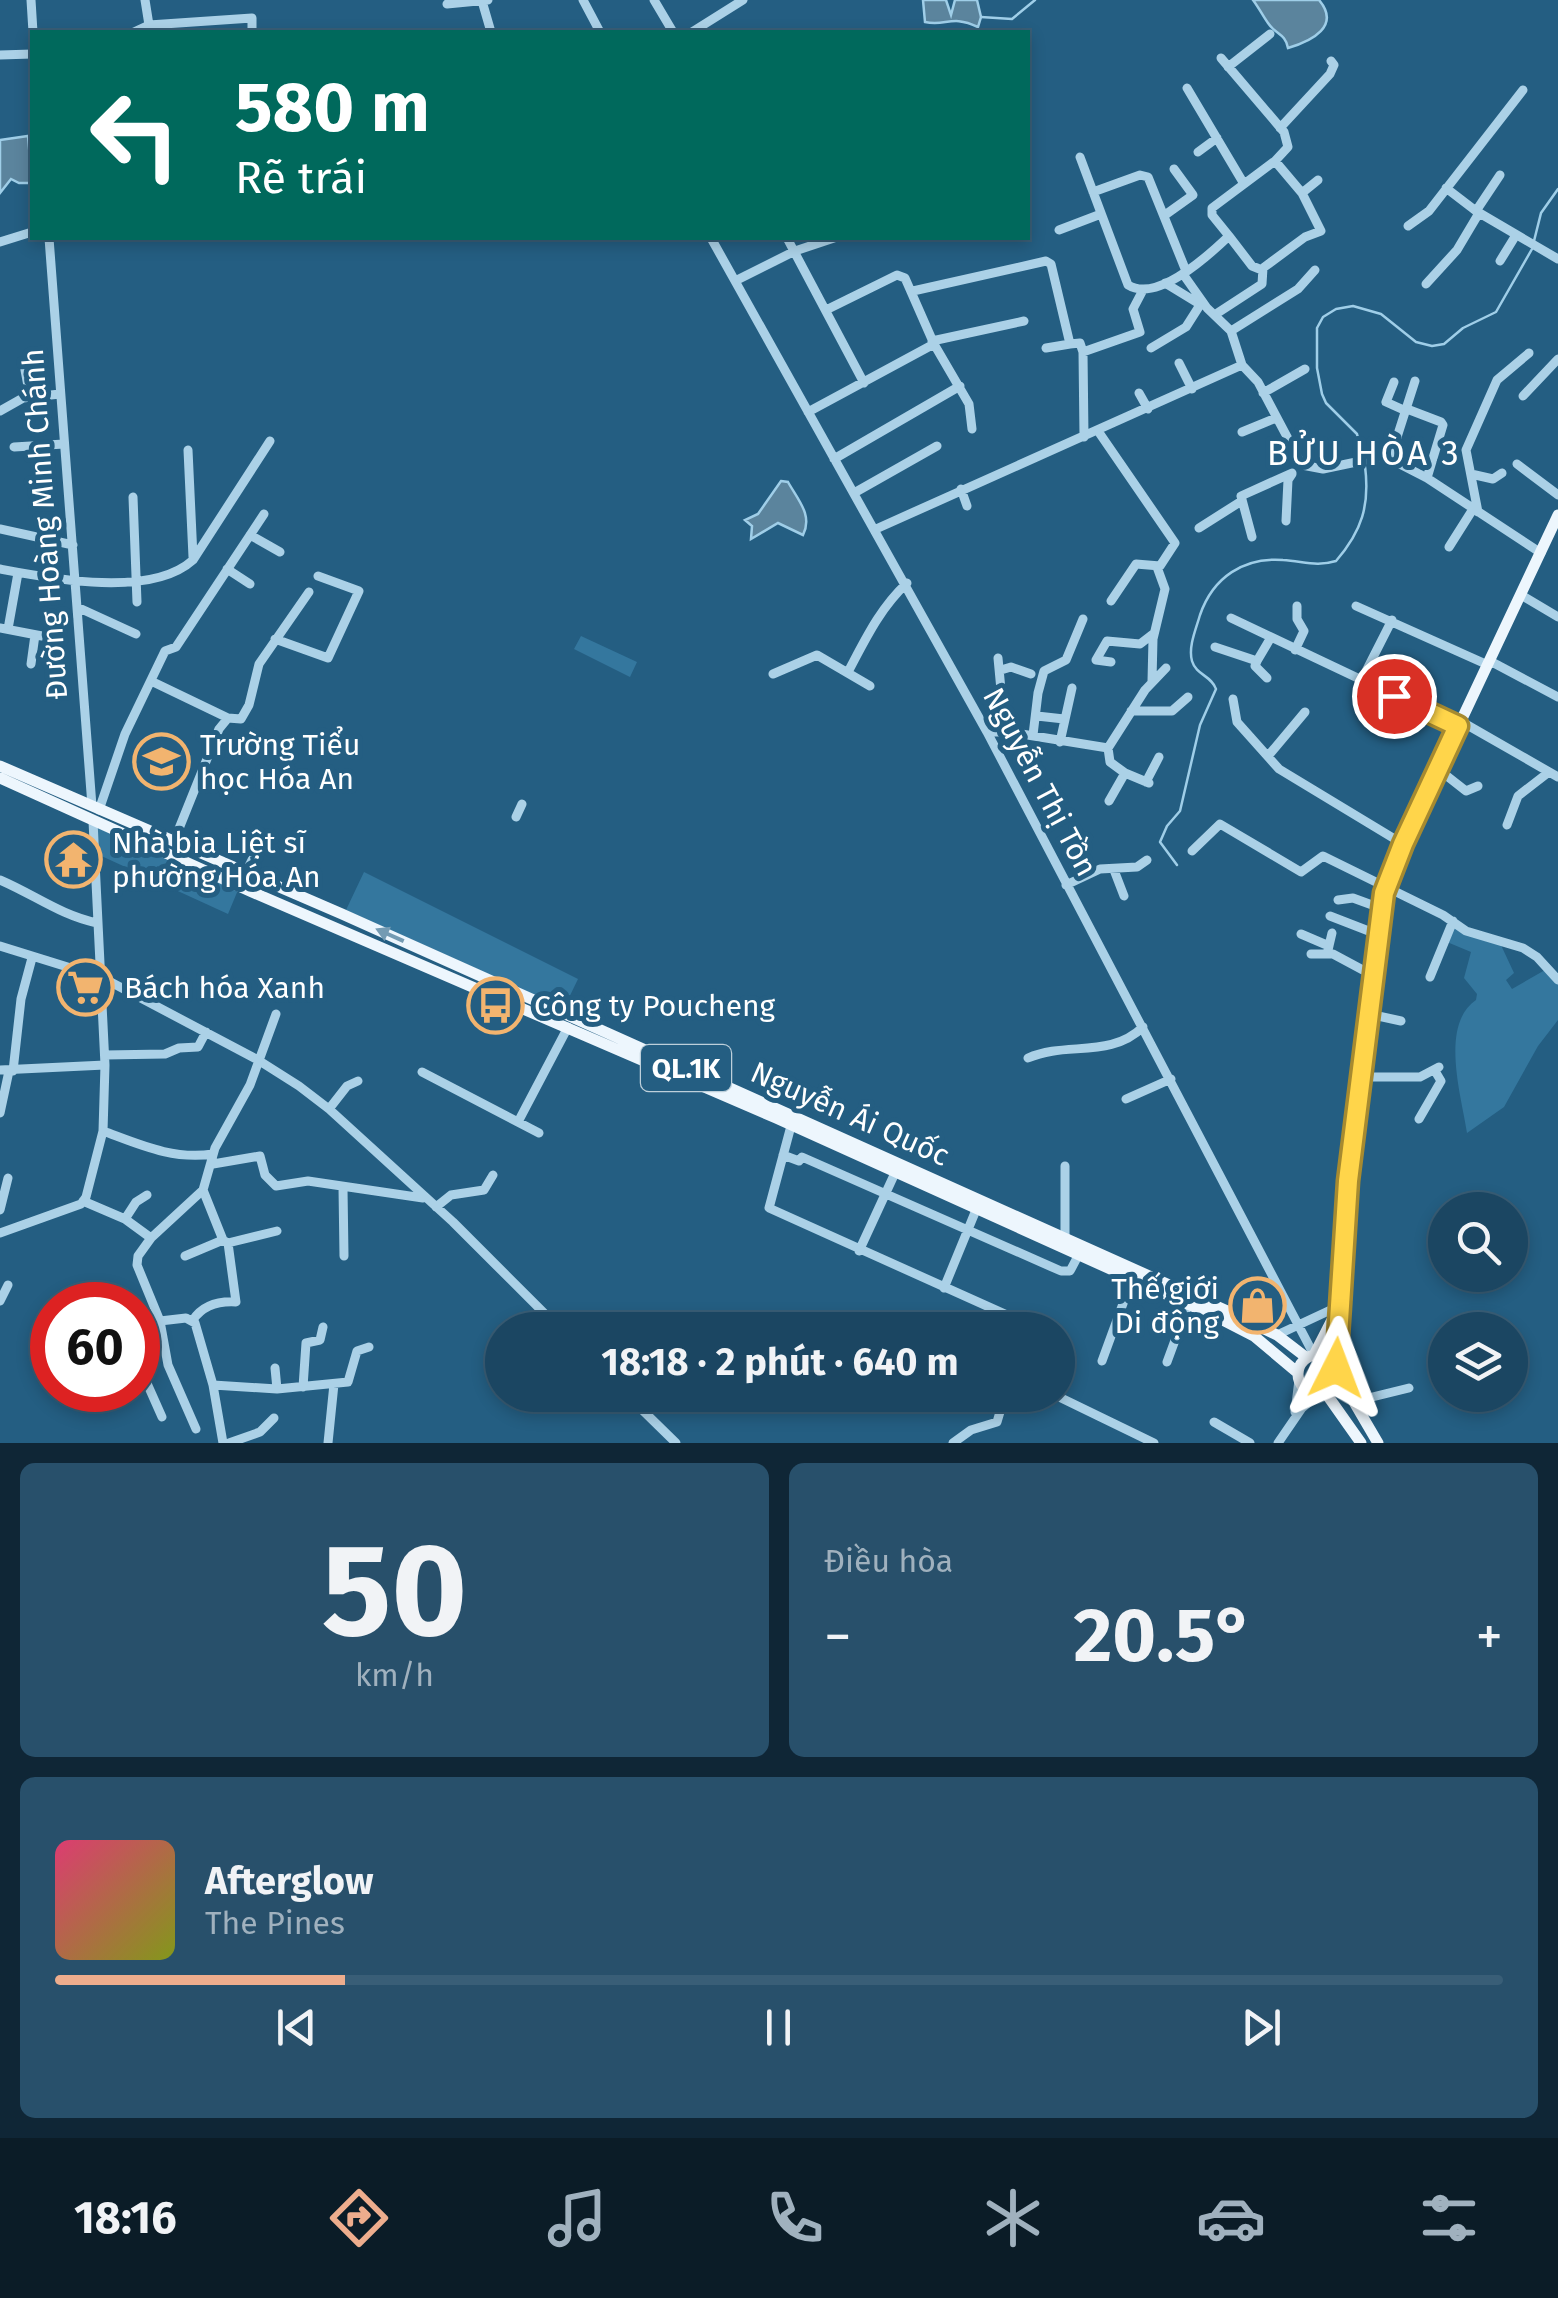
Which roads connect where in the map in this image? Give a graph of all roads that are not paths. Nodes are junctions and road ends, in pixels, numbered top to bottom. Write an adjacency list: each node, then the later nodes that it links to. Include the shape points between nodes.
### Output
1 (31, 0): 9 (street)
2 (145, 0): 8 (street)
3 (583, 0): 13 (street)
4 (654, 0): 14 (street)
5 (742, 0): 15 (street)
6 (478, 1): 7 (street); 12 (street)
7 (447, 4)
8 (148, 24): 10 (street); 11 (street, via 252,18)
9 (32, 30)
10 (138, 30)
11 (252, 30)
12 (489, 30)
13 (599, 30)
14 (671, 30)
15 (695, 30)
16 (1270, 34): 21 (street)
17 (30, 54): 18 (street)
18 (0, 55)
19 (1221, 58): 21 (street)
20 (1331, 61): 24 (street, via 1330,74)
21 (1228, 67): 24 (street)
22 (1187, 88): 25 (street)
23 (1523, 90): 33 (street)
24 (1280, 128): 28 (street, via 1288,147)
25 (1218, 138): 26 (street); 32 (street)
26 (1198, 152)
27 (1080, 157): 34 (street)
28 (1275, 161): 32 (street); 35 (street)
29 (1174, 169): 38 (street, via 1193,195)
30 (1500, 174): 36 (street)
31 (1318, 180): 35 (street)
32 (1244, 184): 43 (street, via 1211,212)
33 (1446, 188): 36 (street); 39 (street)
34 (1093, 192): 37 (street); 38 (street, via 1144,175)
35 (1302, 194): 52 (street, via 1321,231)
36 (1478, 212): 42 (street); 57 (street, via 1457,250)
37 (1100, 214): 40 (street); 58 (street, via 1128,285)
38 (1165, 215): 54 (street)
39 (1408, 226)
40 (1059, 230)
41 (30, 233): 48 (street)
42 (1516, 235): 50 (street); 51 (street)
43 (1229, 236): 52 (street); 54 (street)
44 (49, 240): 80 (street, Đường Hoàng Minh Chánh)
45 (712, 240): 55 (street, Nguyễn Thị Tồn)
46 (788, 240): 49 (street)
47 (828, 240): 49 (street)
48 (0, 242)
49 (794, 251): 55 (street); 60 (street)
50 (1558, 260)
51 (1500, 261)
52 (1262, 270): 61 (street, via 1262,284)
53 (1315, 270): 63 (street, via 1298,289)
54 (1185, 272): 56 (street); 61 (street)
55 (735, 282): 88 (street, Nguyễn Thị Tồn)
56 (1166, 283): 58 (street); 61 (street)
57 (1426, 284)
58 (1144, 290): 68 (street, via 1134,309 1140,332)
59 (913, 291): 60 (street, via 897,275); 64 (street); 65 (street, via 1049,262)
60 (828, 309): 77 (street)
61 (1208, 309): 63 (street); 67 (street)
62 (1024, 321): 64 (street)
63 (1231, 331): 72 (street)
64 (933, 343): 77 (street); 78 (street)
65 (1070, 344): 66 (street); 68 (street, via 1080,343)
66 (1046, 348)
67 (1151, 348)
68 (1084, 352): 93 (street)
69 (1528, 353): 105 (street, via 1497,380 1466,450)
70 (1558, 359): 83 (street)
71 (1179, 363): 79 (street)
72 (1242, 364): 79 (street); 82 (street)
73 (1305, 369): 82 (street)
74 (25, 370): 84 (street)
75 (1394, 382): 86 (street, via 1386,402)
76 (1415, 382): 86 (street)
77 (864, 383): 88 (street)
78 (960, 386): 90 (street); 99 (street)
79 (1192, 389): 85 (street)
80 (60, 394): 84 (street); 95 (street, Đường Hoàng Minh Chánh)
81 (1139, 394): 85 (street)
82 (1264, 394): 89 (street)
83 (1523, 396)
84 (30, 397): 87 (street)
85 (1148, 408): 91 (street)
86 (1406, 410): 100 (street); 106 (street, via 1443,426)
87 (0, 411)
88 (808, 412): 99 (street, Nguyễn Thị Tồn)
89 (1276, 418): 92 (street); 102 (street)
90 (972, 429)
91 (1098, 431): 93 (street); 127 (street, via 1174,538)
92 (1242, 432)
93 (1084, 437): 107 (street)
94 (270, 441): 126 (street)
95 (64, 444): 97 (street); 122 (street, Đường Hoàng Minh Chánh)
96 (936, 446): 108 (street)
97 (14, 447)
98 (188, 450): 126 (street)
99 (834, 459): 108 (street, Nguyễn Thị Tồn)
100 (1390, 459): 102 (street, via 1324,469); 106 (street)
101 (1517, 464): 109 (street)
102 (1302, 465): 104 (street)
103 (1502, 472): 105 (street, via 1493,479)
104 (1292, 473): 111 (street, via 1244,493); 116 (street)
105 (1471, 474): 113 (street)
106 (1427, 478): 113 (street)
107 (961, 489): 112 (street); 118 (street)
108 (854, 493): 118 (street, Nguyễn Thị Tồn)
109 (1558, 496)
110 (132, 497): 132 (street)
111 (1240, 502): 117 (street); 121 (street)
112 (966, 506)
113 (1476, 511): 123 (street); 125 (street)
114 (264, 514): 120 (street)
115 (1558, 515): 125 (main road)
116 (1286, 521)
117 (1199, 528)
118 (876, 529): 134 (street, Nguyễn Thị Tồn)
119 (0, 530): 122 (street)
120 (250, 535): 124 (street); 129 (street)
121 (1252, 537)
122 (73, 545): 133 (street, Đường Hoàng Minh Chánh)
123 (1448, 547)
124 (280, 552)
125 (1541, 553): 137 (main road)
126 (193, 560): 132 (street, via 178,573)
127 (1157, 567): 138 (street, via 1136,564); 148 (street, via 1165,588)
128 (0, 569): 130 (street)
129 (227, 569): 135 (street); 165 (street, via 176,647 165,650)
130 (18, 572): 133 (street); 147 (street)
131 (318, 576): 150 (street, via 359,590 328,658)
132 (136, 580): 133 (street); 139 (street)
133 (76, 582): 142 (street, Đường Hoàng Minh Chánh)
134 (906, 583): 161 (street, via 890,598); 179 (street, Nguyễn Thị Tồn)
135 (250, 584)
136 (309, 592): 150 (street)
137 (1521, 595): 143 (street); 157 (main road)
138 (1111, 600)
139 (136, 602)
140 (1298, 606): 153 (street, via 1304,631)
141 (1356, 606): 146 (street)
142 (77, 608): 149 (street); 193 (street, Đường Hoàng Minh Chánh)
143 (1558, 617)
144 (1231, 618): 151 (street)
145 (1083, 619): 175 (street, via 1066,660 1044,671)
146 (1392, 620): 157 (street); 166 (street)
147 (4, 628): 158 (street, via 38,635)
148 (1155, 632): 156 (street, via 1140,644 1107,641 1096,660); 167 (street)
149 (136, 634)
150 (275, 638): 176 (street, via 258,664 245,716)
151 (1270, 638): 153 (street); 155 (street)
152 (1215, 647): 155 (street)
153 (1295, 650): 166 (street)
154 (998, 658): 160 (street)
155 (1257, 661): 164 (street)
156 (1111, 662)
157 (1489, 663): 171 (street); 178 (main road)
158 (31, 664)
159 (1166, 668): 167 (street)
160 (1002, 670): 163 (street); 179 (street)
161 (848, 672): 162 (street, via 814,655); 168 (street)
162 (773, 674)
163 (1030, 674)
164 (1267, 678)
165 (150, 681): 176 (street); 193 (street)
166 (1361, 681): 178 (street)
167 (1152, 682): 173 (street)
168 (870, 686)
169 (1072, 688): 177 (street)
170 (1188, 697): 173 (street, via 1172,711)
171 (1558, 697)
172 (1233, 699): 183 (street, via 1237,722)
173 (1131, 711): 182 (street)
174 (1305, 712): 183 (street)
175 (1037, 716): 177 (street); 180 (street)
176 (228, 718): 196 (street)
177 (1064, 718): 181 (street)
178 (1460, 724): 186 (main road); 188 (street)
179 (989, 732): 180 (street); 206 (street, Nguyễn Thị Tồn)
180 (1034, 736): 181 (street)
181 (1060, 742): 182 (street)
182 (1108, 748): 187 (street, via 1110,762)
183 (1268, 756): 198 (street, via 1278,769)
184 (1159, 757): 187 (street, via 1148,782)
185 (0, 766): 193 (main road, QL.1K)
186 (1438, 770): 190 (street, via 1466,791); 198 (main road)
187 (1125, 773): 191 (street)
188 (1554, 775): 195 (street, via 1518,796)
189 (0, 778): 193 (main road, QL.1K)
190 (1478, 786)
191 (1109, 801)
192 (522, 804): 194 (street)
193 (95, 812): 196 (main road, Nguyễn Ái Quốc / QL.1K); 213 (street, Đường Hoàng Minh Chánh); 228 (main road, QL.1K)
194 (516, 817)
195 (1508, 824)
196 (174, 841): 204 (main road, Nguyễn Ái Quốc / QL.1K)
197 (260, 844): 204 (street)
198 (1403, 844): 207 (main road)
199 (1310, 849): 201 (street)
200 (1192, 851): 201 (street, via 1220,824 1301,872)
201 (1323, 856): 207 (street)
202 (1147, 860): 203 (street)
203 (1114, 870): 206 (street); 208 (street)
204 (246, 872): 228 (main road, Nguyễn Ái Quốc / QL.1K, one-way to 204)
205 (0, 880): 213 (street, via 68,917)
206 (1066, 885): 229 (street, Nguyễn Thị Tồn)
207 (1386, 886): 210 (main road); 212 (street)
208 (1124, 896)
209 (1338, 900): 210 (street)
210 (1382, 909): 216 (main road)
211 (1330, 916): 216 (street)
212 (1453, 921): 222 (street); 224 (street, via 1523,948)
213 (97, 923): 223 (street, Đường Hoàng Minh Chánh)
214 (1301, 934): 218 (street)
215 (1332, 934): 218 (street)
216 (1379, 936): 221 (main road)
217 (0, 946): 220 (street)
218 (1328, 949): 219 (street); 221 (street)
219 (1312, 954)
220 (32, 958): 223 (street); 234 (street)
221 (1374, 976): 226 (main road)
222 (1430, 977)
223 (103, 978): 230 (street); 232 (street, Đường Hoàng Minh Chánh)
224 (1558, 980)
225 (276, 1014): 233 (street)
226 (1369, 1014): 227 (street); 236 (main road)
227 (1401, 1020)
228 (570, 1022): 243 (street); 244 (main road, Nguyễn Ái Quốc / QL.1K); 269 (main road, Nguyễn Ái Quốc / QL.1K)
229 (1142, 1027): 231 (street, via 1097,1049 1055,1049); 237 (street, Nguyễn Thị Tồn)
230 (206, 1032): 232 (street, via 198,1048); 233 (street)
231 (1028, 1058)
232 (105, 1060): 234 (street); 245 (street, Đường Hoàng Minh Chánh)
233 (258, 1060): 240 (street); 248 (street)
234 (7, 1071): 241 (street)
235 (422, 1072): 243 (street)
236 (1361, 1078): 242 (street, via 1420,1077 1437,1069 1441,1081); 282 (main road)
237 (1171, 1079): 239 (street); 287 (street, Nguyễn Thị Tồn)
238 (358, 1081): 240 (street)
239 (1126, 1099)
240 (330, 1109): 253 (street)
241 (0, 1113)
242 (1420, 1119)
243 (518, 1122): 246 (street)
244 (791, 1126): 247 (street); 250 (main road, Nguyễn Ái Quốc / QL.1K)
245 (103, 1131): 248 (street, via 168,1154); 260 (street, Đường Hoàng Minh Chánh)
246 (539, 1133)
247 (783, 1155): 257 (street, via 802,1157); 271 (street, via 769,1208)
248 (213, 1159): 254 (street, via 260,1156 276,1186 308,1181); 255 (street)
249 (1065, 1166): 269 (street)
250 (895, 1173): 257 (street); 263 (main road, Nguyễn Ái Quốc / QL.1K)
251 (492, 1175): 261 (street, via 484,1190 451,1195)
252 (8, 1178): 262 (street)
253 (408, 1181): 258 (street); 259 (street)
254 (343, 1188): 258 (street); 273 (street)
255 (202, 1190): 268 (street); 270 (street)
256 (147, 1195): 264 (street)
257 (885, 1195): 267 (street); 271 (street)
258 (406, 1196): 259 (street)
259 (426, 1198): 261 (street)
260 (84, 1201): 264 (street); 266 (street)
261 (436, 1207): 283 (street)
262 (0, 1210)
263 (976, 1210): 267 (street); 274 (main road, Nguyễn Ái Quốc / QL.1K)
264 (125, 1219): 268 (street)
265 (277, 1231): 270 (street)
266 (0, 1232)
267 (968, 1232): 274 (street, via 1066,1272); 279 (street)
268 (151, 1238): 277 (street, via 136,1260)
269 (1064, 1238): 275 (main road, Nguyễn Ái Quốc / QL.1K)
270 (225, 1242): 272 (street); 285 (street, via 236,1302 213,1304)
271 (859, 1251): 279 (street)
272 (185, 1256)
273 (344, 1256)
274 (1078, 1256): 275 (main road, Nguyễn Ái Quốc / QL.1K)
275 (1099, 1259): 276 (main road, Nguyễn Ái Quốc / QL.1K); 289 (main road, Nguyễn Ái Quốc / QL.1K)
276 (1132, 1279): 281 (main road, Nguyễn Ái Quốc / QL.1K); 294 (street)
277 (145, 1282)
278 (8, 1284): 280 (street)
279 (944, 1288): 284 (street)
280 (0, 1300)
281 (1188, 1304): 295 (street); 298 (main road, Nguyễn Ái Quốc / QL.1K, via 1254,1336)
282 (1339, 1306): 287 (street); 293 (main road); 297 (main road)
283 (543, 1312)
284 (999, 1312)
285 (193, 1320): 286 (street); 300 (street)
286 (160, 1321): 290 (street)
287 (1300, 1326): 289 (street); 293 (street, Nguyễn Thị Tồn)
288 (323, 1327): 301 (street, via 320,1340 306,1344)
289 (1277, 1335): 293 (main road, Nguyễn Ái Quốc / QL.1K)
290 (163, 1339): 291 (street); 314 (street)
291 (160, 1340)
292 (369, 1347): 299 (street, via 355,1354 349,1381)
293 (1310, 1357): 297 (main road, via 1329,1359); 298 (main road)
294 (1102, 1362)
295 (1167, 1362)
296 (275, 1368): 303 (street)
297 (1335, 1369): 304 (main road, via 1335,1382); 305 (main road)
298 (1298, 1376): 304 (main road, via 1306,1391); 312 (street)
299 (334, 1384): 301 (street); 317 (street)
300 (213, 1385): 303 (street); 316 (street)
301 (303, 1388): 303 (street)
302 (1409, 1388): 305 (street)
303 (277, 1389)
304 (1322, 1393): 312 (street); 322 (main road)
305 (1356, 1401): 323 (main road)
306 (1075, 1405): 315 (street)
307 (160, 1412): 310 (street)
308 (644, 1412): 318 (street)
309 (1000, 1412): 319 (street, via 997,1422)
310 (162, 1417)
311 (274, 1418): 316 (street, via 260,1432)
312 (1292, 1420): 321 (street)
313 (1214, 1422): 320 (street)
314 (196, 1430)
315 (1146, 1441)
316 (226, 1443)
317 (328, 1443)
318 (676, 1443)
319 (953, 1443)
320 (1250, 1443)
321 (1278, 1443)
322 (1361, 1443)
323 (1378, 1443)

